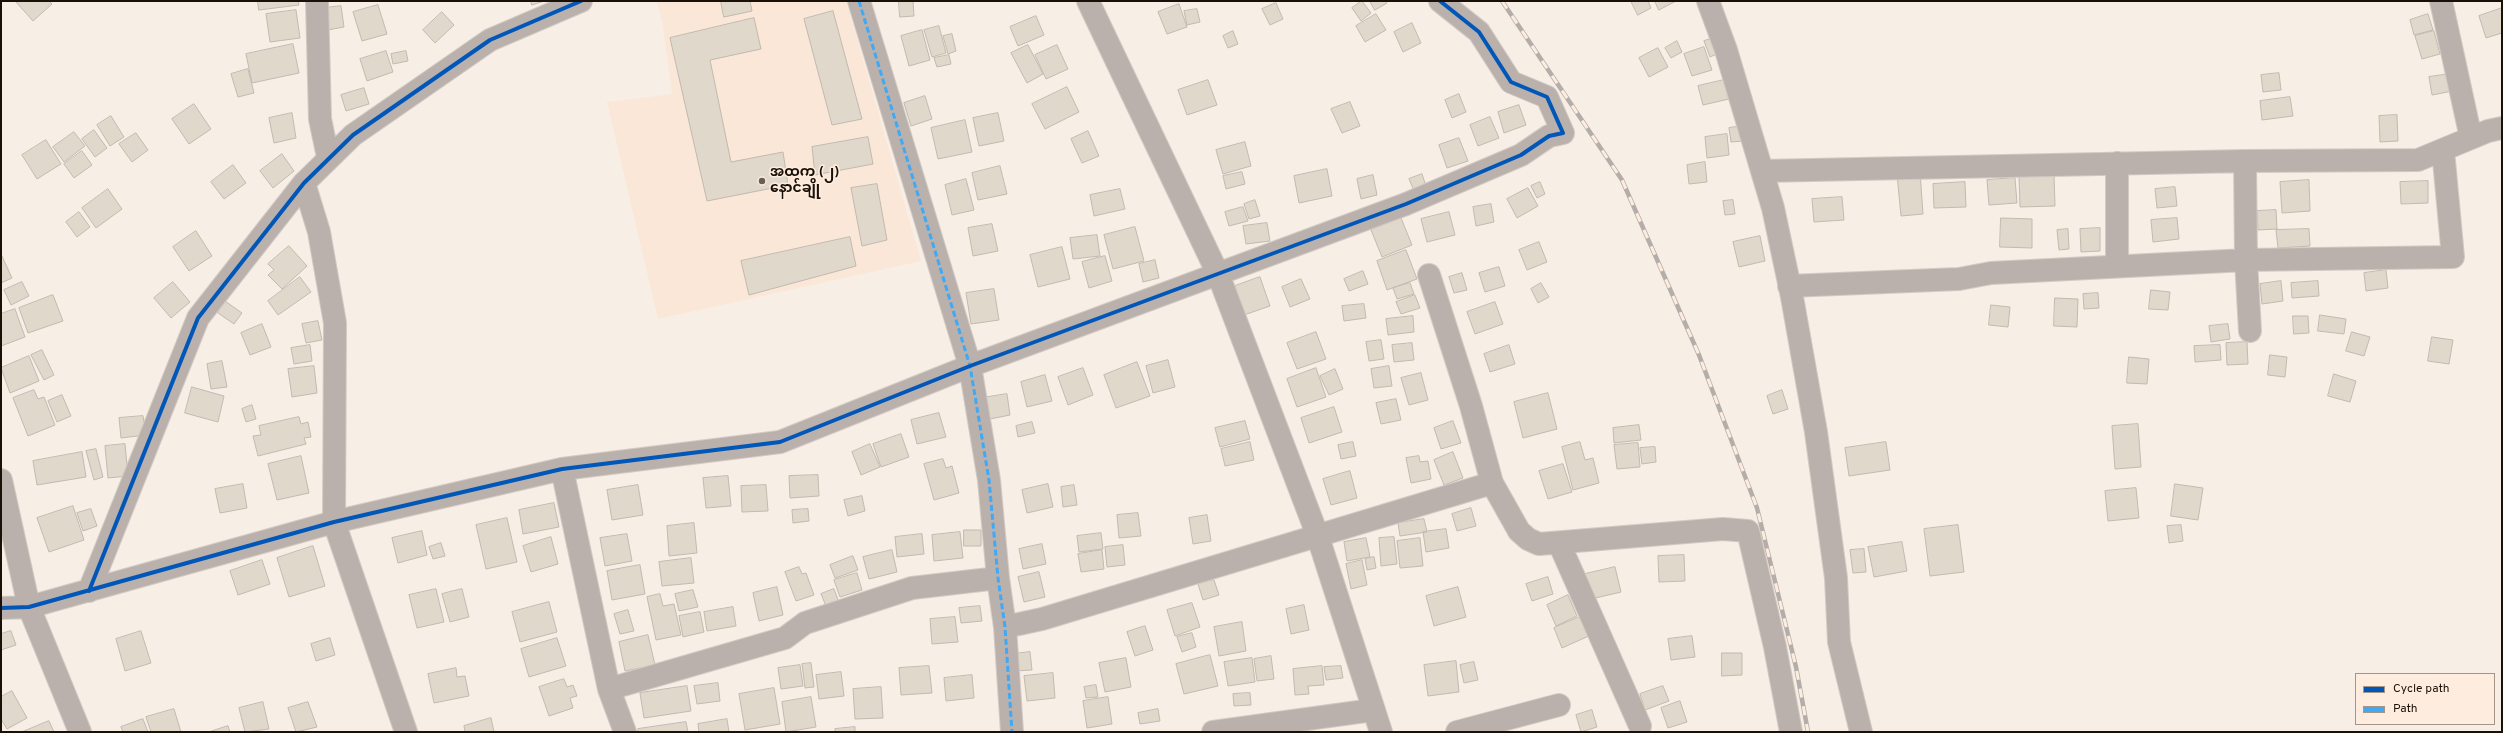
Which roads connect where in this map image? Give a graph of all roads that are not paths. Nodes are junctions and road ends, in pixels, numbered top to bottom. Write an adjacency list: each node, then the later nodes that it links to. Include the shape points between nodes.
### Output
1 (317, 1): 11 (street, via 320,119)
2 (581, 1): 11 (street, via 490,40 353,135)
3 (859, 1): 22 (street)
4 (1088, 1): 18 (street)
5 (1440, 1): 18 (street, via 1480,32 1511,82 1547,97 1562,133 1549,136 1521,155 1406,204)
6 (1708, 1): 14 (street, via 1726,50)
7 (2441, 1): 9 (street)
8 (2502, 128): 9 (street)
9 (2471, 138): 10 (street)
10 (2442, 150): 12 (street, via 2418,160); 16 (street, via 2453,257)
11 (328, 157): 15 (street)
12 (2245, 161): 13 (street); 16 (street)
13 (2117, 163): 14 (street); 17 (street)
14 (1763, 171): 20 (street)
15 (304, 183): 26 (street, via 319,232 335,323); 30 (street, via 198,318)
16 (2246, 260): 17 (street); 21 (street)
17 (2117, 266): 20 (street, via 1991,273 1959,279)
18 (1218, 274): 22 (street); 27 (street)
19 (1429, 275): 25 (street, via 1471,406)
20 (1789, 286): 46 (street, via 1816,432 1836,578 1839,642)
21 (2250, 331)
22 (970, 366): 23 (street, via 780,442); 29 (street, via 989,480)
23 (562, 469): 26 (street); 34 (street)
24 (1, 480): 31 (street)
25 (1492, 483): 27 (street); 28 (street, via 1519,531 1528,540 1539,544)
26 (334, 522): 30 (street); 39 (street)
27 (1317, 534): 33 (street, via 1042,619); 36 (street)
28 (1559, 543): 37 (street); 45 (street, via 1723,529 1748,531 1775,647)
29 (998, 578): 33 (street); 34 (street, via 912,588 806,623 785,638)
30 (90, 591): 31 (street)
31 (29, 607): 32 (street); 38 (street)
32 (1, 608)
33 (1005, 627): 41 (street)
34 (610, 689): 40 (street)
35 (1559, 705): 44 (street)
36 (1373, 710): 42 (street); 43 (street)
37 (1640, 726)
38 (80, 732)
39 (406, 732)
40 (625, 732)
41 (1012, 732)
42 (1213, 732)
43 (1381, 732)
44 (1457, 732)
45 (1791, 732)
46 (1861, 732)

